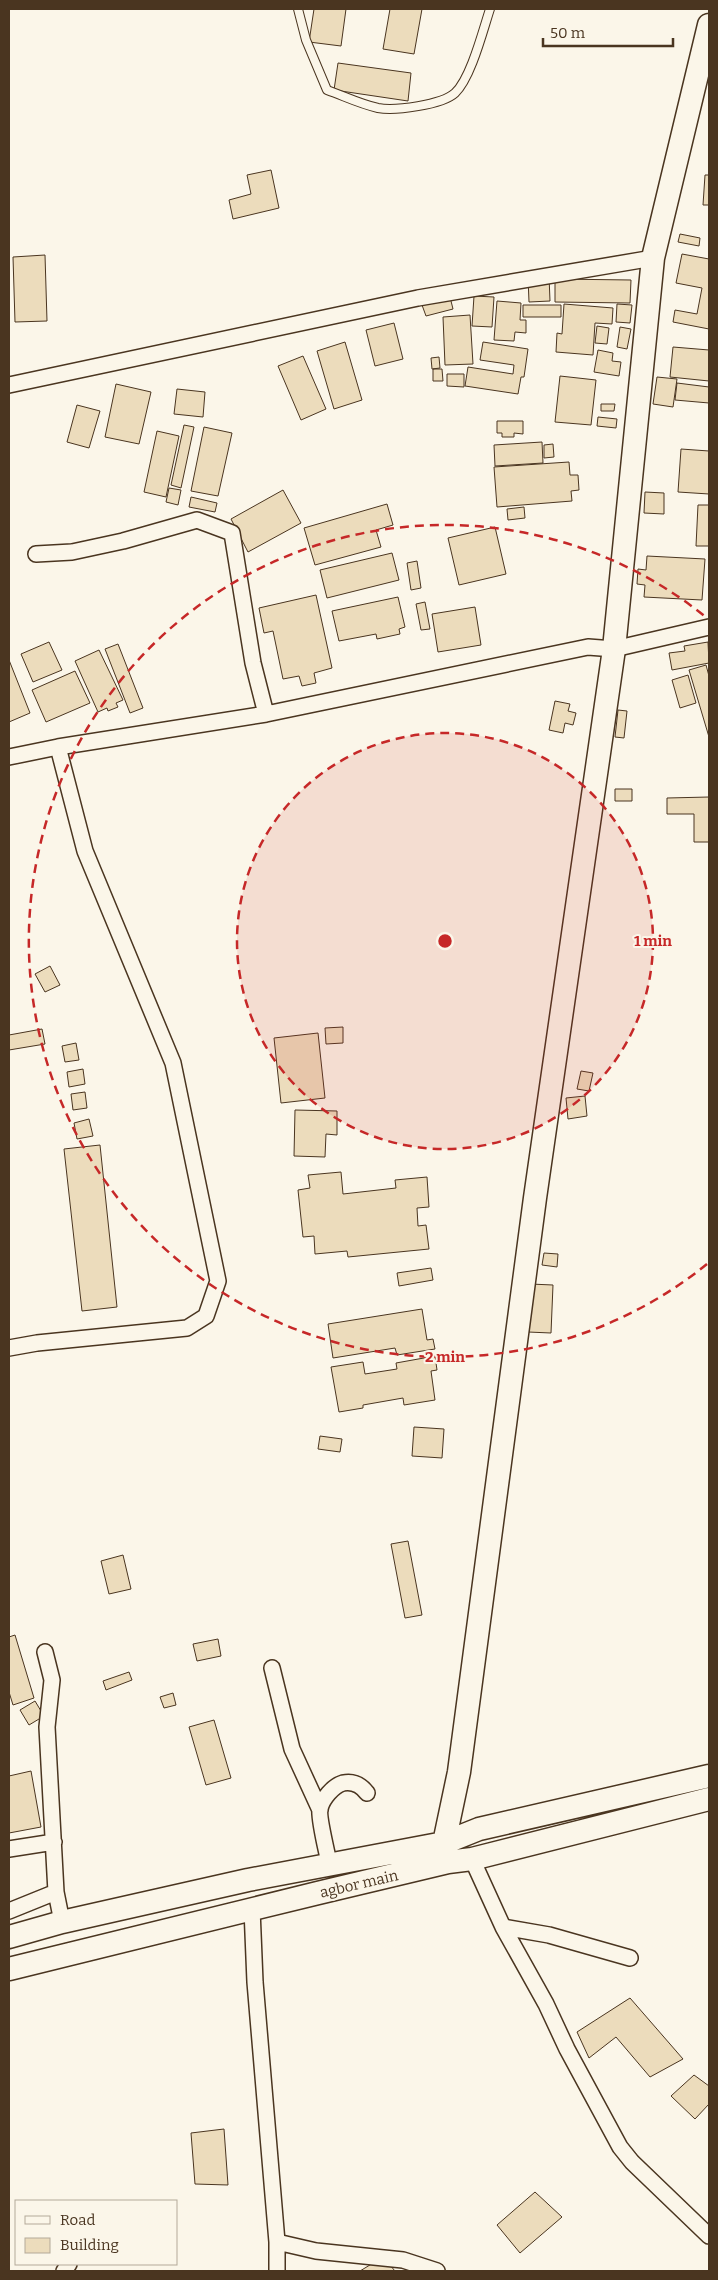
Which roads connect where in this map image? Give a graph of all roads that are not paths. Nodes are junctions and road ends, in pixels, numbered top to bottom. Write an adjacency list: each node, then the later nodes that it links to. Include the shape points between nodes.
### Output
1 (298, 9): 2 (lane, via 306,40 327,90 380,108 435,103 455,94 476,53)
2 (490, 9)
3 (709, 25): 4 (street)
4 (654, 258): 5 (street, via 418,298); 8 (street)
5 (9, 385)
6 (36, 554): 9 (street, via 72,552 198,520 232,533 253,663)
7 (709, 627): 8 (street)
8 (614, 649): 9 (street, via 588,647); 20 (street, via 535,1198 459,1772)
9 (266, 714): 10 (street)
10 (58, 747): 11 (street); 12 (street, via 85,852 173,1063 218,1281 206,1316 187,1328)
11 (9, 757)
12 (9, 1348)
13 (45, 1652): 19 (street, via 52,1680 47,1727)
14 (272, 1668): 18 (street, via 292,1750)
15 (709, 1776): 17 (street, agbor main)
16 (367, 1792): 18 (street, via 351,1782 341,1783 326,1796)
17 (695, 1795): 20 (street, agbor main, via 479,1829); 22 (street, agbor main)
18 (320, 1810): 23 (street)
19 (54, 1842): 21 (street); 24 (street)
20 (444, 1843): 23 (street, agbor main)
21 (9, 1849)
22 (472, 1859): 25 (street, agbor main); 28 (street)
23 (328, 1863): 27 (street, agbor main)
24 (56, 1892): 26 (street); 27 (street)
25 (252, 1909): 31 (street, agbor main); 33 (street, via 255,1982)
26 (9, 1910)
27 (62, 1922): 29 (street, agbor main)
28 (503, 1927): 30 (street, via 549,1935); 32 (street, via 620,2146 632,2162)
29 (9, 1937)
30 (630, 1958)
31 (9, 1969)
32 (709, 2236)
33 (278, 2242): 34 (street); 35 (street, via 402,2260)
34 (277, 2271)
35 (437, 2271)

